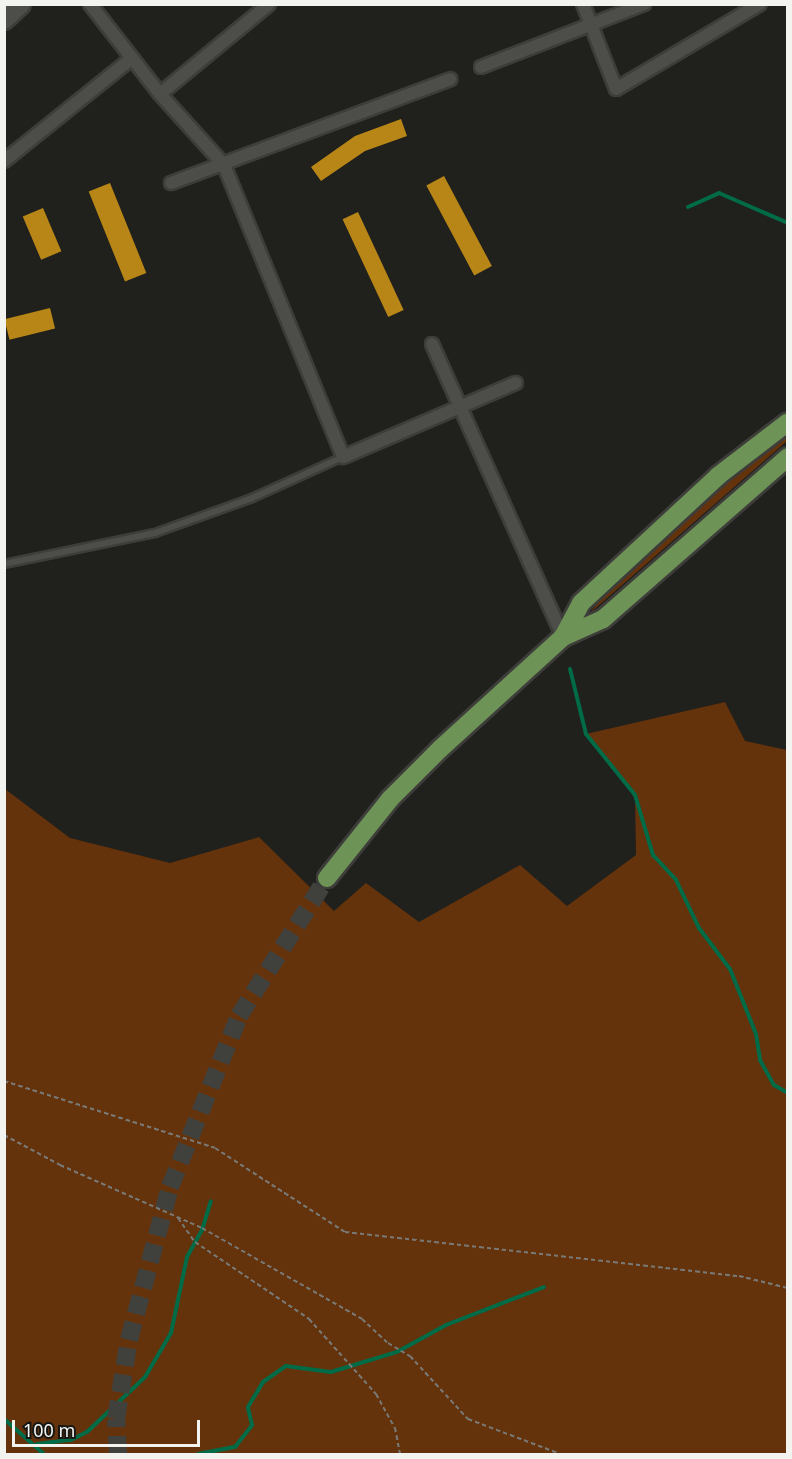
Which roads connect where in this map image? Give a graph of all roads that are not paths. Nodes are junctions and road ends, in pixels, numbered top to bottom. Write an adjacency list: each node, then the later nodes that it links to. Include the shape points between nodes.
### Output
1 (21, 4): 7 (street)
2 (90, 4): 9 (street)
3 (269, 4): 12 (street)
4 (583, 4): 8 (street)
5 (644, 4): 8 (street)
6 (760, 4): 8 (street, via 616,89)
7 (4, 20)
8 (591, 25): 10 (street)
9 (132, 58): 12 (street); 13 (street)
10 (482, 67)
11 (450, 79): 14 (street)
12 (160, 94): 14 (street)
13 (4, 160)
14 (224, 165): 15 (street); 20 (street)
15 (171, 183)
16 (432, 344): 18 (street)
17 (516, 383): 18 (street)
18 (460, 407): 20 (street); 23 (street)
19 (788, 422): 23 (main road, via 718,476 581,603)
20 (343, 457): 22 (lane, via 252,498 155,532)
21 (788, 457): 23 (main road, via 603,619)
22 (4, 564)
23 (563, 637): 24 (main road, via 390,799)
24 (327, 878)

